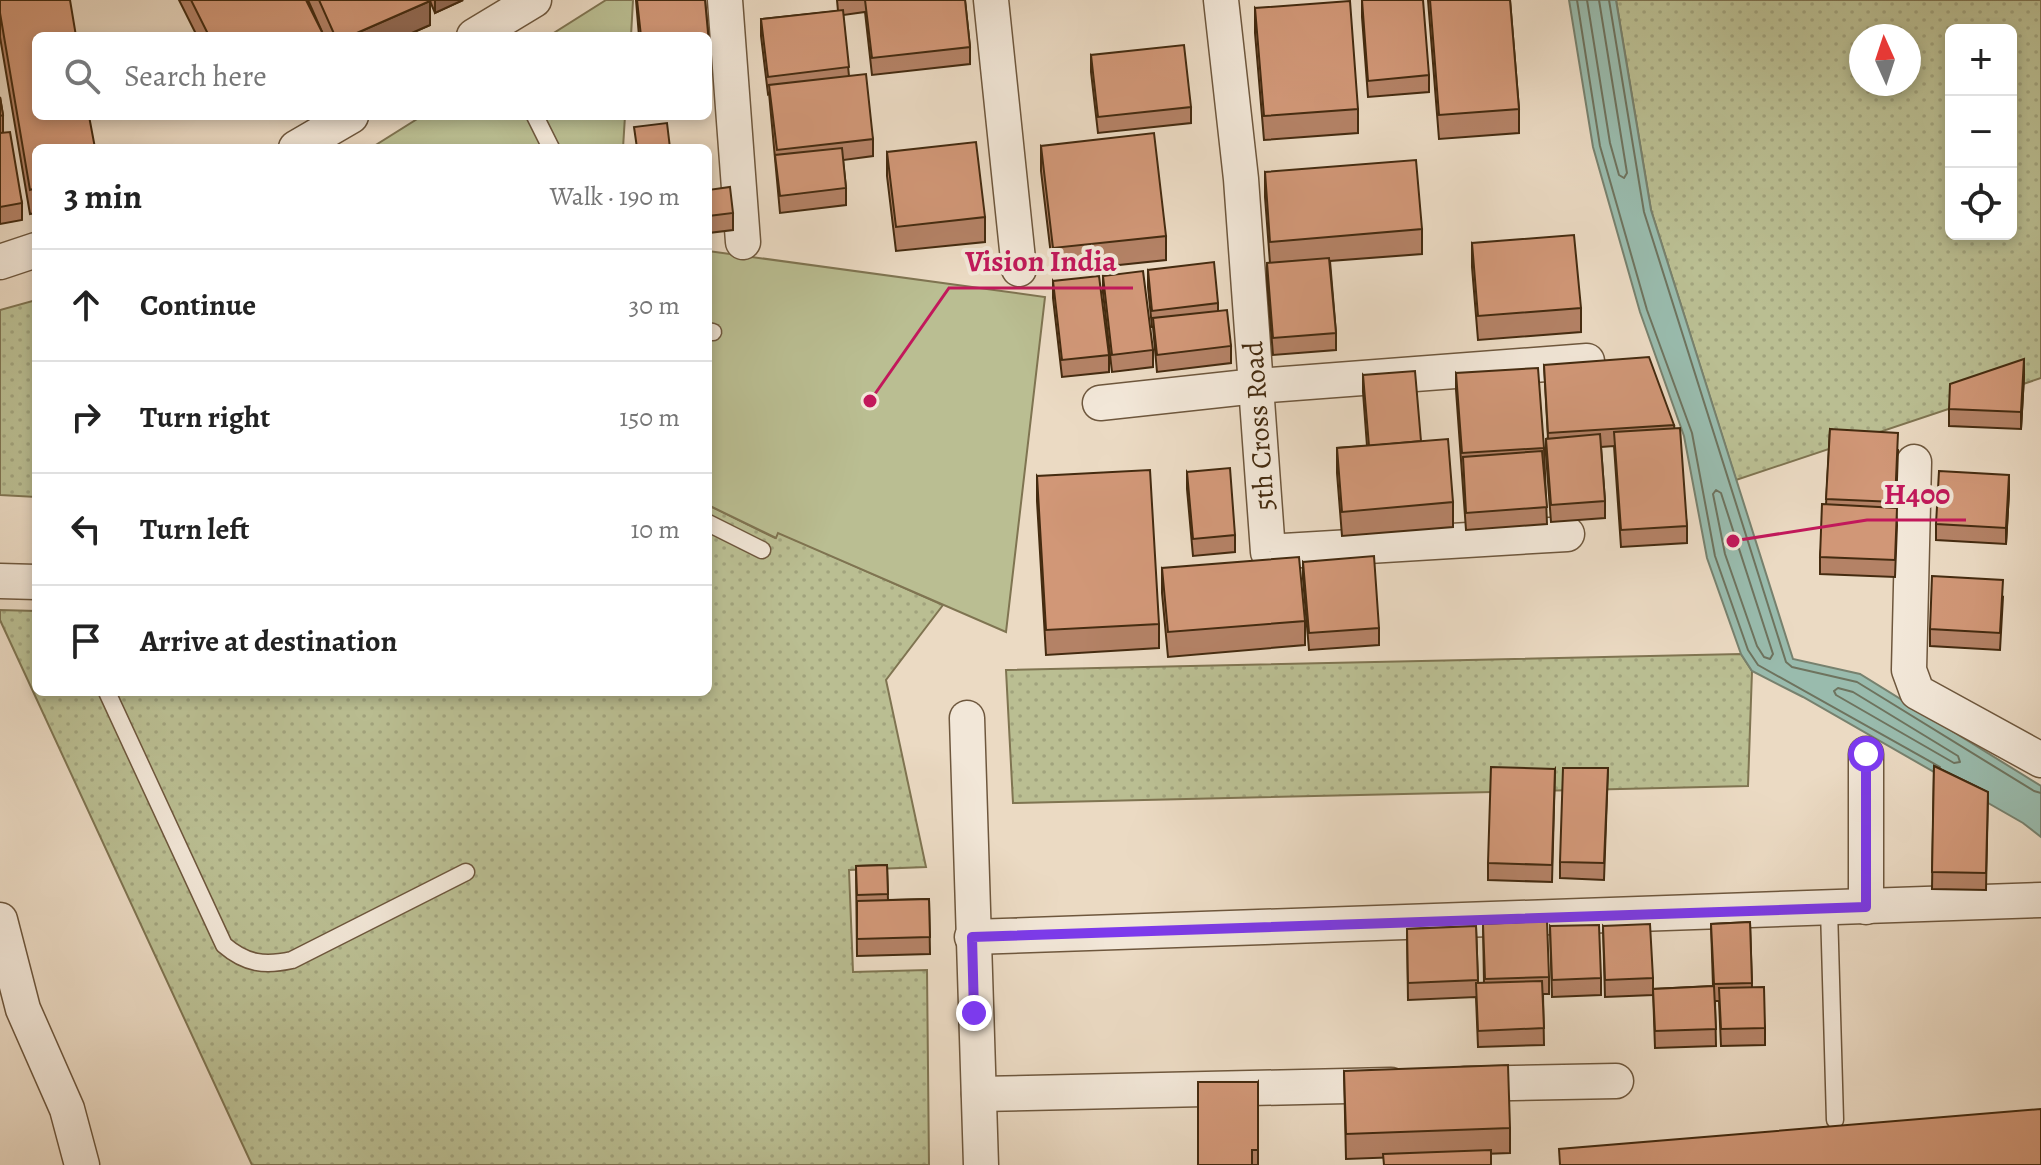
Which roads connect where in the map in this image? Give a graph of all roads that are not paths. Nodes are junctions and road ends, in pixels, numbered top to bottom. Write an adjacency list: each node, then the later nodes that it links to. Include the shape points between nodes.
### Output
1 (534, 0): 5 (street)
2 (725, 0): 10 (street)
3 (991, 0): 13 (street)
4 (1229, 1): 15 (street, 5th Cross Road, via 1256,178)
5 (487, 32)
6 (344, 120): 8 (street)
7 (537, 120): 9 (lane)
8 (303, 144)
9 (549, 144)
10 (743, 242)
11 (32, 251): 12 (street)
12 (0, 262)
13 (1019, 269)
14 (1587, 361): 15 (street)
15 (1256, 386): 16 (street); 19 (street, 5th Cross Road, via 1268,552)
16 (1100, 403)
17 (1914, 462): 26 (street, via 1909,670 1917,692)
18 (712, 525): 20 (lane)
19 (1567, 534)
20 (762, 550)
21 (0, 581): 22 (street)
22 (32, 582)
23 (109, 696): 27 (lane, via 224,945 238,957 269,965 292,960)
24 (967, 718): 32 (street)
25 (1866, 754): 29 (street)
26 (2041, 760)
27 (466, 872)
28 (2041, 900): 29 (street)
29 (1866, 907): 30 (street)
30 (1829, 909): 32 (street); 35 (lane)
31 (0, 920): 36 (street, via 23,1009 67,1109)
32 (972, 937): 34 (street)
33 (1616, 1081): 34 (street)
34 (979, 1094): 37 (street)
35 (1835, 1120)
36 (82, 1165)
37 (981, 1165)

